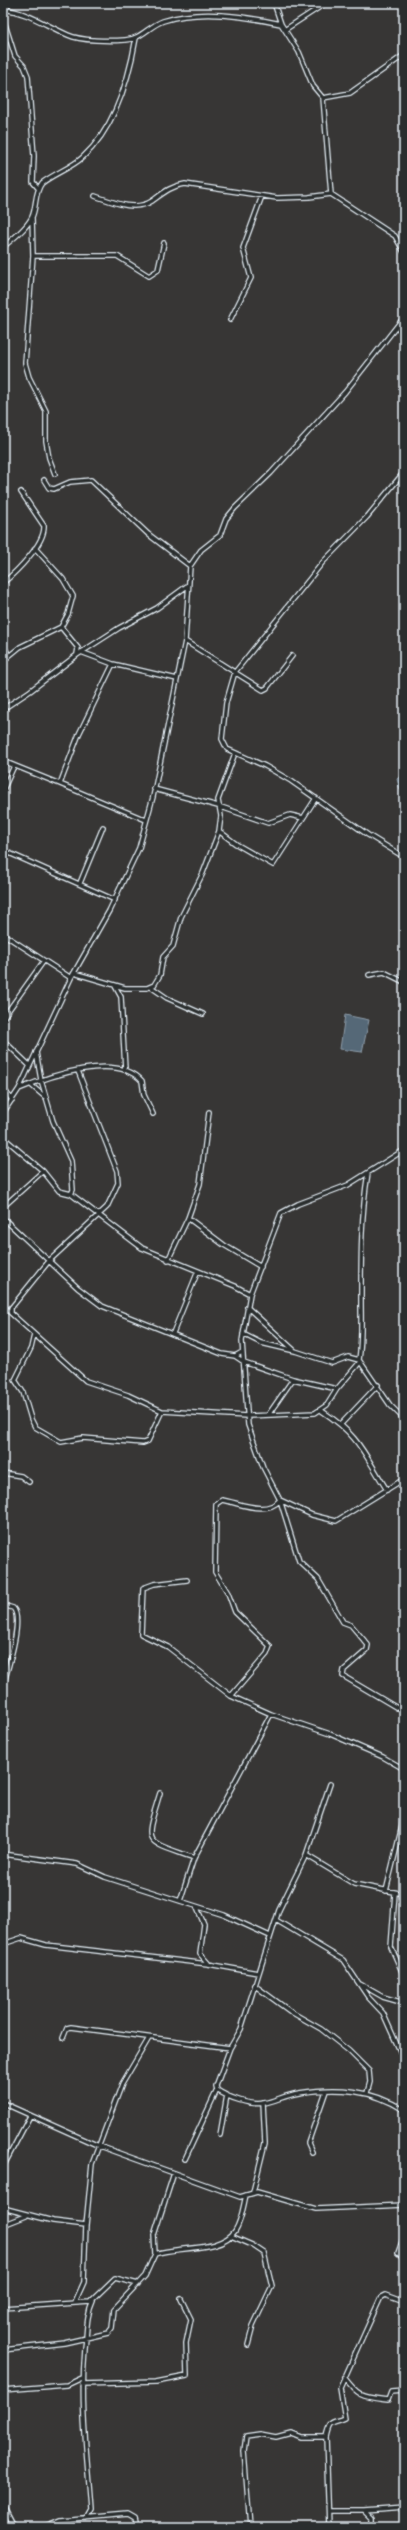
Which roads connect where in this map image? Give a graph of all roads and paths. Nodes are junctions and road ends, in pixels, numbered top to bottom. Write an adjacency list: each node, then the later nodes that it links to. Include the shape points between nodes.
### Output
1 (274, 3): 5 (street)
2 (326, 3): 6 (street)
3 (3, 9): 7 (street, via 30,15 79,38)
4 (3, 18): 10 (street, via 15,56 24,66 28,76 34,156 33,182)
5 (281, 24): 6 (street); 7 (street, via 234,16 180,17 151,26)
6 (286, 29): 9 (street, via 313,86)
7 (136, 38): 10 (street, via 128,72 115,110 107,124 83,157 47,179)
8 (404, 55): 9 (street, via 350,93)
9 (323, 98): 11 (street)
10 (38, 188): 14 (street)
11 (330, 194): 13 (street, via 298,198); 17 (street, via 389,231)
12 (96, 196): 13 (street, via 124,205 146,204 172,187 188,184)
13 (262, 196): 20 (street, via 243,248 252,272 251,278)
14 (32, 217): 16 (street); 18 (street)
15 (164, 243): 18 (street, via 158,270 149,276 117,256)
16 (3, 247)
17 (404, 252)
18 (33, 256): 22 (street, via 25,363 28,377 46,411 46,441)
19 (403, 319): 26 (street, via 345,392 226,518 220,535 201,550)
20 (230, 320)
21 (404, 472): 37 (street, via 367,517 323,562)
22 (55, 474)
23 (44, 480): 26 (street, via 49,488 54,489 70,482 92,480 148,534)
24 (21, 492): 25 (street, via 44,526 44,532)
25 (35, 548): 27 (street); 29 (street, via 63,580 73,596)
26 (190, 566): 28 (street)
27 (3, 583)
28 (187, 586): 30 (street); 32 (street, via 158,608 119,628)
29 (61, 627): 32 (street, via 78,648); 33 (street, via 20,647)
30 (185, 641): 37 (street); 38 (street)
31 (3, 644): 33 (street)
32 (79, 654): 36 (street); 39 (street)
33 (9, 656): 35 (street)
34 (292, 656): 37 (street, via 265,690)
35 (3, 662)
36 (113, 664): 38 (street); 43 (street, via 79,734)
37 (235, 672): 40 (street, via 226,703 222,740 223,745)
38 (177, 679): 44 (street)
39 (3, 709)
40 (235, 753): 46 (street, via 265,766); 47 (street)
41 (3, 761): 42 (street)
42 (14, 766): 43 (street); 45 (street)
43 (60, 784): 49 (street)
44 (154, 789): 47 (street); 49 (street)
45 (3, 790)
46 (316, 798): 48 (street); 53 (street)
47 (218, 806): 48 (street, via 268,822 290,815); 51 (street, via 221,816)
48 (303, 818): 51 (street, via 273,865)
49 (146, 820): 55 (street, via 139,848)
50 (103, 827): 54 (street)
51 (219, 831): 63 (street, via 203,873 181,917 173,946 163,957 160,975)
52 (9, 853): 54 (street)
53 (404, 857)
54 (80, 883): 55 (street)
55 (115, 900): 58 (street)
56 (3, 934): 57 (street)
57 (43, 962): 60 (street); 65 (street)
58 (74, 973): 60 (street); 62 (street)
59 (369, 975): 61 (street, via 384,972)
60 (71, 978): 67 (street)
61 (404, 982)
62 (115, 986): 63 (street, via 138,989); 69 (street, via 121,997)
63 (151, 987): 64 (street, via 167,998)
64 (203, 1014)
65 (3, 1018)
66 (3, 1040): 68 (street)
67 (35, 1051): 68 (street); 71 (street)
68 (29, 1065): 74 (street)
69 (125, 1069): 70 (street); 79 (street, via 142,1081 144,1095)
70 (78, 1071): 71 (street); 86 (street, via 117,1171 116,1191)
71 (41, 1080): 72 (street); 75 (street)
72 (31, 1085): 74 (street); 75 (street)
73 (3, 1088): 76 (street)
74 (19, 1089): 76 (street)
75 (45, 1097): 84 (street, via 71,1161)
76 (12, 1100): 77 (street)
77 (3, 1112)
78 (209, 1112): 88 (street, via 200,1184)
79 (153, 1114)
80 (3, 1138): 82 (street)
81 (404, 1150): 83 (street)
82 (43, 1172): 84 (street, via 60,1191); 85 (street)
83 (368, 1174): 91 (street, via 340,1189 281,1213); 103 (street, via 361,1299 362,1344)
84 (71, 1194): 86 (street)
85 (3, 1208)
86 (100, 1215): 89 (street, via 131,1241); 90 (street)
87 (3, 1218): 90 (street)
88 (188, 1218): 89 (street); 91 (street, via 224,1245)
89 (168, 1260): 92 (street)
90 (49, 1261): 96 (street, via 11,1308); 97 (street, via 89,1298 102,1306)
91 (261, 1267): 93 (street)
92 (198, 1271): 93 (street); 97 (street)
93 (250, 1294): 95 (street)
94 (3, 1306): 96 (street)
95 (247, 1307): 98 (street); 100 (street)
96 (11, 1313): 99 (street)
97 (173, 1333): 102 (street, via 222,1354)
98 (243, 1334): 100 (street, via 261,1343); 101 (street)
99 (34, 1335): 108 (street, via 86,1381 128,1395); 108 (street, via 31,1348 15,1380 23,1392 31,1420 43,1433 61,1442 83,1438 143,1444 148,1441)
100 (295, 1351): 103 (street, via 332,1363 348,1357)
101 (242, 1352): 102 (street); 104 (street)
102 (234, 1356): 104 (street)
103 (359, 1361): 106 (street); 107 (street)
104 (244, 1362): 105 (street); 111 (street)
105 (293, 1379): 107 (street); 110 (street)
106 (378, 1385): 112 (street, via 390,1405); 113 (street)
107 (337, 1389): 109 (street)
108 (162, 1411): 111 (street)
109 (322, 1411): 110 (street, via 301,1415); 113 (street)
110 (268, 1415): 111 (street)
111 (247, 1416): 118 (street, via 252,1440)
112 (404, 1419)
113 (342, 1423): 117 (street, via 362,1445)
114 (3, 1473): 116 (street, via 21,1476)
115 (404, 1479): 117 (street)
116 (29, 1482)
117 (387, 1490): 118 (street, via 336,1521 306,1512)
118 (280, 1500): 122 (street, via 263,1508 222,1500 216,1504 215,1572 228,1593 235,1612 270,1646 267,1654); 123 (street, via 299,1561 318,1580 343,1622 350,1625 368,1645 368,1650 344,1670 343,1676)
119 (187, 1580): 122 (street, via 143,1588 140,1632 143,1636 174,1651)
120 (3, 1605): 121 (street, via 13,1608 17,1616)
121 (3, 1686)
122 (231, 1696): 124 (street)
123 (404, 1712)
124 (271, 1714): 125 (street, via 330,1734); 131 (street)
125 (404, 1769)
126 (330, 1784): 130 (street)
127 (160, 1792): 131 (street, via 149,1836 155,1844)
128 (404, 1818): 132 (street)
129 (3, 1854): 135 (street, via 78,1864 105,1877)
130 (306, 1855): 132 (street, via 354,1884); 137 (street)
131 (194, 1858): 135 (street)
132 (386, 1891): 133 (street)
133 (395, 1893): 134 (street); 142 (street, via 391,1947)
134 (404, 1894)
135 (180, 1901): 136 (street)
136 (197, 1908): 138 (street, via 224,1915); 140 (street, via 204,1924 200,1954)
137 (276, 1920): 138 (street); 143 (street, via 335,1953)
138 (270, 1936): 141 (street)
139 (3, 1944): 140 (street, via 21,1938 57,1947)
140 (208, 1964): 141 (street)
141 (258, 1973): 144 (street)
142 (404, 1976)
143 (359, 1983): 145 (street, via 383,1997); 149 (street, via 383,2013 392,2037)
144 (254, 1985): 148 (street, via 241,2029); 152 (street, via 291,2012 321,2028 369,2071)
145 (404, 2003)
146 (63, 2038): 147 (street, via 67,2028 71,2027)
147 (149, 2038): 148 (street); 159 (street, via 128,2070)
148 (230, 2048): 150 (street, via 217,2082)
149 (404, 2057)
150 (217, 2090): 153 (street); 161 (street)
151 (326, 2091): 152 (street); 155 (street, via 285,2096); 160 (street, via 308,2143)
152 (367, 2093): 156 (street, via 380,2096)
153 (227, 2095): 155 (street); 158 (street)
154 (3, 2103): 157 (street)
155 (263, 2104): 164 (street, via 265,2143)
156 (404, 2110)
157 (30, 2116): 159 (street); 162 (street)
158 (220, 2135)
159 (99, 2146): 163 (street); 170 (street, via 92,2164)
160 (312, 2152)
161 (185, 2159)
162 (3, 2167)
163 (174, 2173): 165 (street, via 240,2197); 173 (street, via 156,2229)
164 (252, 2192): 165 (street); 166 (street, via 316,2209)
165 (246, 2195): 171 (street, via 239,2224)
166 (404, 2205)
167 (3, 2208): 168 (street)
168 (28, 2215): 169 (street); 170 (street)
169 (3, 2225)
170 (86, 2225): 178 (street, via 84,2282)
171 (231, 2236): 173 (street, via 206,2246); 184 (street, via 264,2253 272,2284 262,2311 252,2326)
172 (404, 2236): 174 (street, via 398,2253)
173 (155, 2254): 175 (street, via 145,2276)
174 (404, 2258)
175 (138, 2284): 177 (street, via 115,2278); 183 (street, via 114,2309 111,2331)
176 (181, 2299): 188 (street, via 191,2319 186,2343 187,2376 156,2382)
177 (93, 2301): 179 (street); 182 (street)
178 (75, 2302): 179 (street); 181 (street)
179 (84, 2302): 182 (street)
180 (404, 2302): 186 (street, via 385,2295 381,2297)
181 (3, 2308)
182 (88, 2312): 183 (street)
183 (86, 2337): 185 (street, via 64,2343); 187 (street)
184 (248, 2345)
185 (3, 2350)
186 (344, 2377): 190 (street, via 360,2396 367,2399 388,2400 391,2392); 191 (street, via 339,2391 345,2419 330,2424)
187 (82, 2378): 188 (street); 189 (street, via 67,2385)
188 (82, 2384): 196 (street, via 90,2509)
189 (3, 2390)
190 (404, 2391)
191 (326, 2436): 194 (street); 200 (street, via 301,2437 292,2433 276,2437 260,2434 246,2436 244,2450)
192 (3, 2508): 197 (street)
193 (404, 2508): 195 (street)
194 (328, 2511): 195 (street); 201 (street)
195 (364, 2511): 202 (street, via 371,2518)
196 (86, 2518): 198 (street, via 60,2520); 199 (street, via 128,2514 135,2518)
197 (14, 2527)
198 (43, 2527)
199 (137, 2527)
200 (250, 2527)
201 (329, 2527)
202 (371, 2527)

